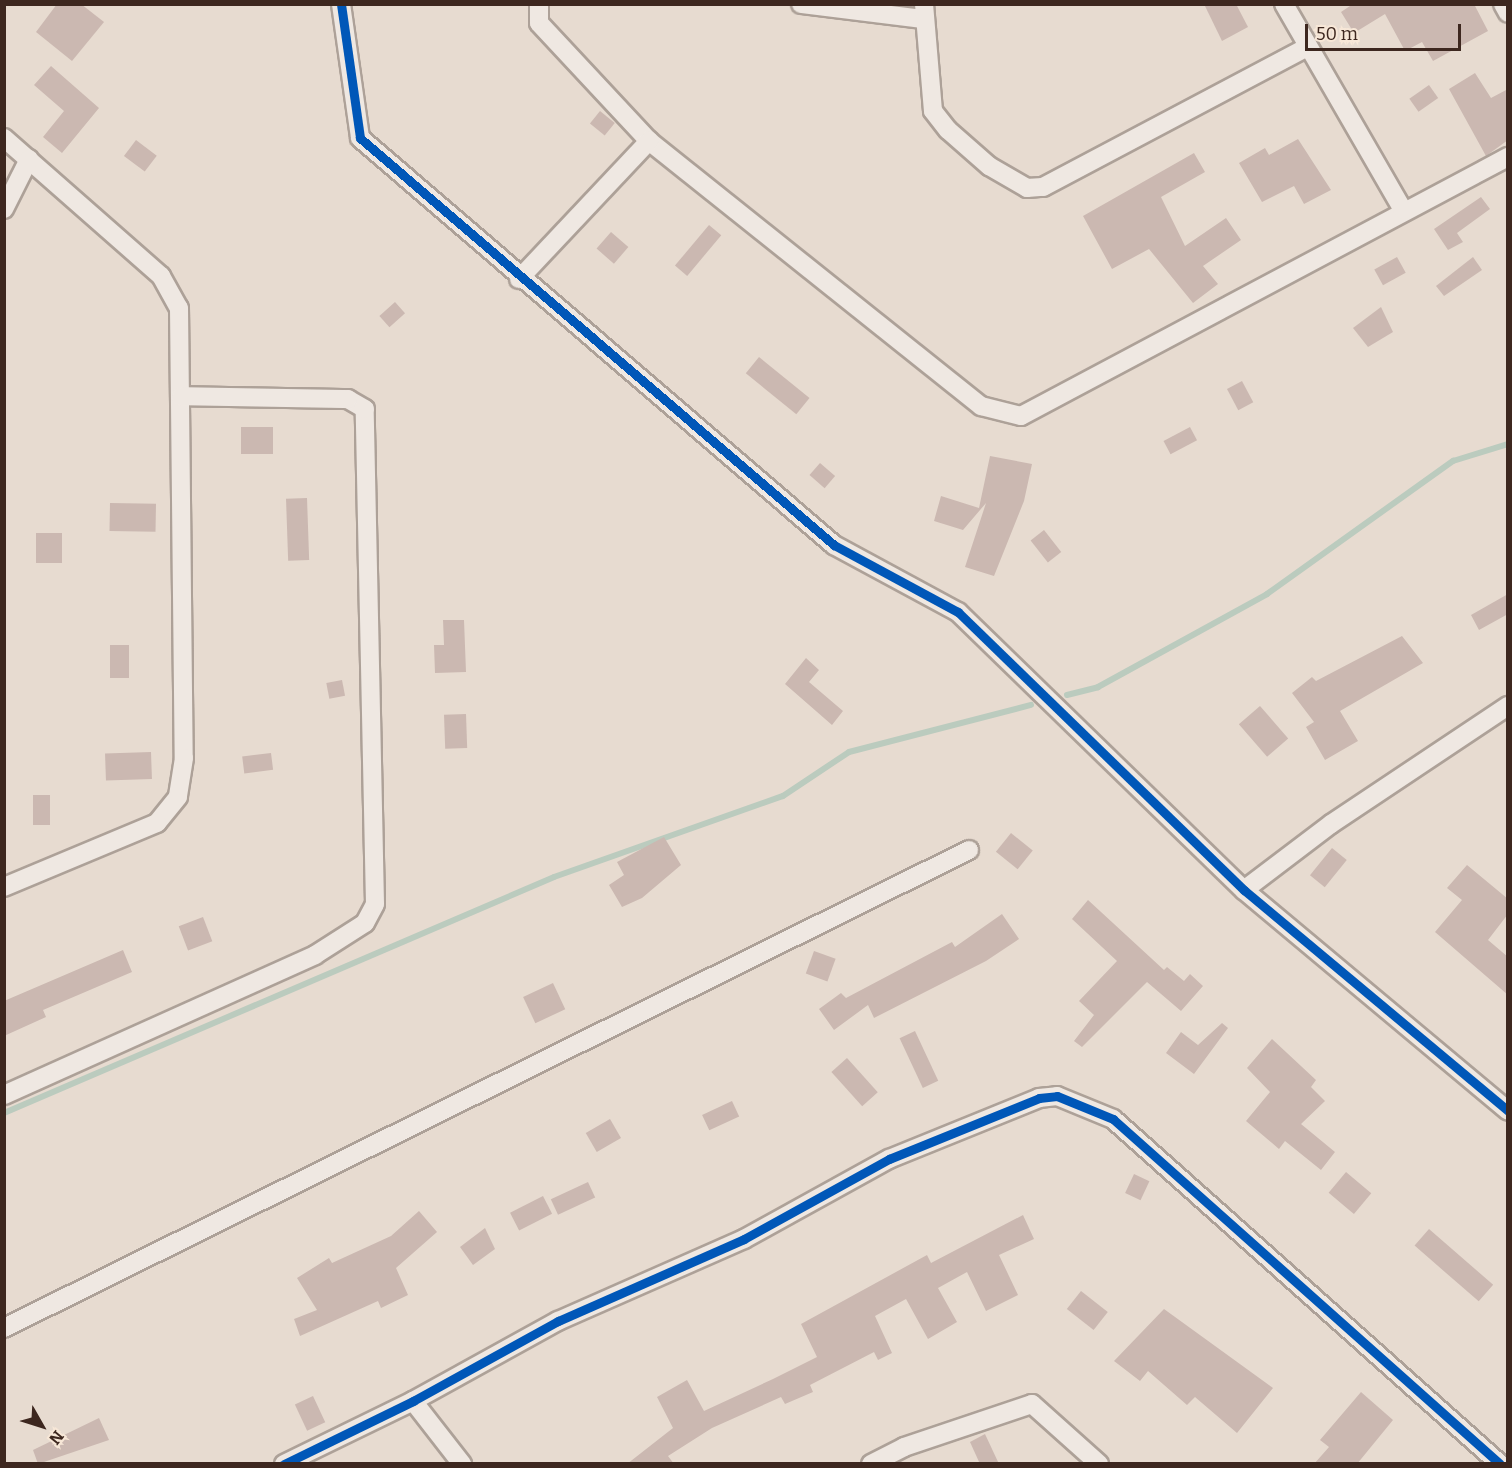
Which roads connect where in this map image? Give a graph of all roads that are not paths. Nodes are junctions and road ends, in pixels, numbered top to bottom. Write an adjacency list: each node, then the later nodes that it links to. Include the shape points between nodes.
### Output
1 (341, 4): 15 (street, via 360,138)
2 (539, 4): 10 (street, via 539,22)
3 (801, 4): 6 (street)
4 (1284, 4): 8 (street)
5 (1503, 4): 7 (street)
6 (924, 12): 8 (street, via 933,111 948,130 989,166 1027,188 1043,187)
7 (1508, 13)
8 (1307, 47): 14 (street)
9 (4, 138): 12 (street)
10 (648, 141): 14 (street, via 981,406 1021,416); 15 (street)
11 (1508, 158): 14 (street)
12 (29, 159): 13 (street); 16 (street, via 174,291)
13 (4, 208)
14 (1404, 210)
15 (519, 279): 20 (street, via 834,545 958,612)
16 (182, 396): 19 (street, via 178,575 184,758 178,797 157,823); 21 (street, via 348,399 365,409 375,904 364,923 315,955)
17 (1508, 706): 20 (street, via 1331,824)
18 (969, 850): 23 (street)
19 (4, 887)
20 (1244, 890): 22 (street)
21 (4, 1095)
22 (1508, 1111)
23 (4, 1328)
24 (413, 1401): 25 (street); 26 (street); 29 (street, via 558,1321 744,1239 889,1159 1039,1098 1057,1096 1113,1119)
25 (284, 1464)
26 (462, 1464)
27 (871, 1464): 28 (street, via 904,1447 1032,1404)
28 (1099, 1464)
29 (1500, 1464)

